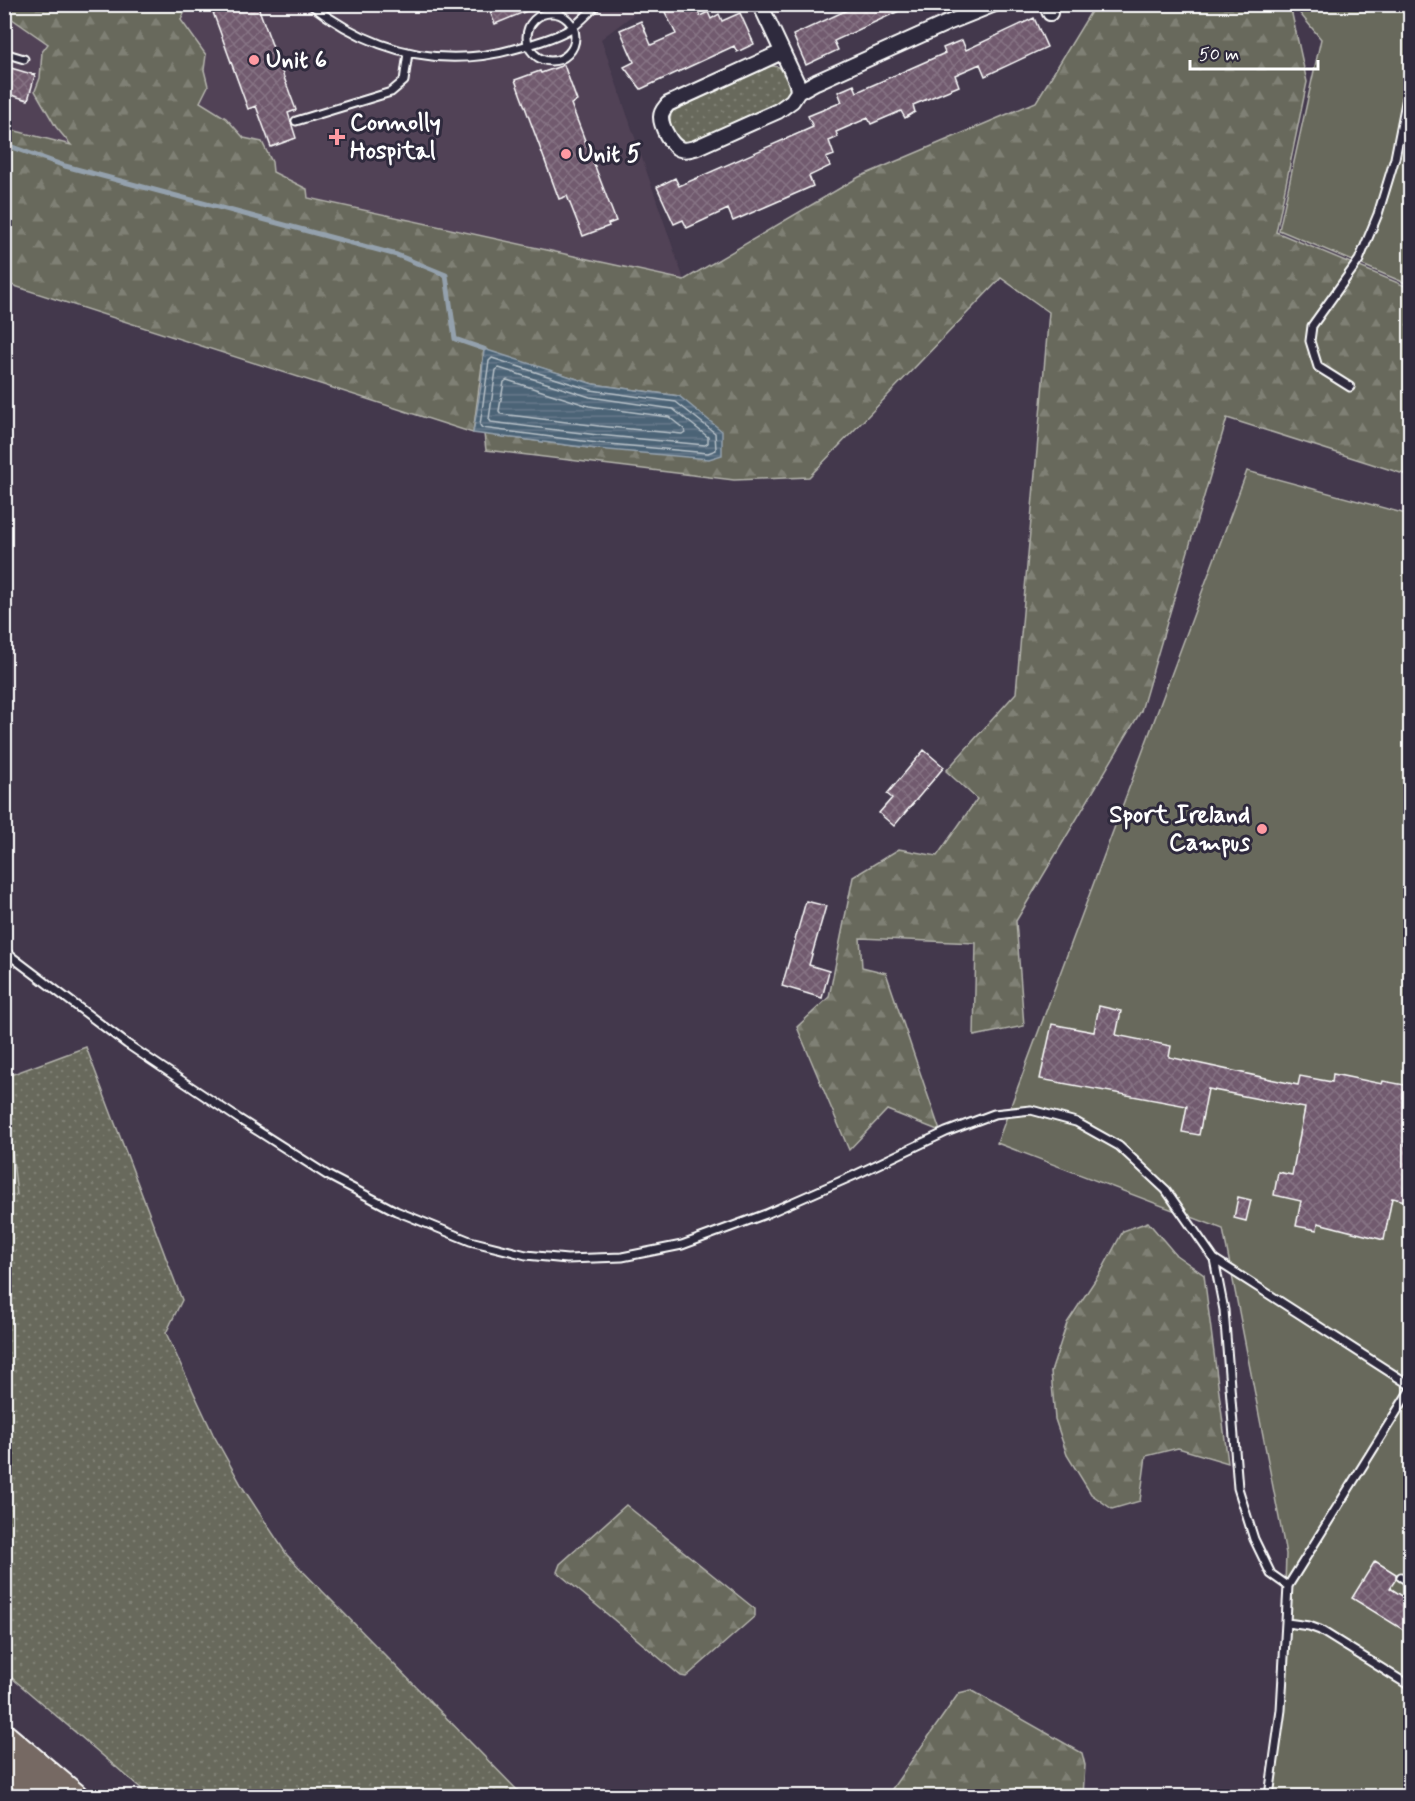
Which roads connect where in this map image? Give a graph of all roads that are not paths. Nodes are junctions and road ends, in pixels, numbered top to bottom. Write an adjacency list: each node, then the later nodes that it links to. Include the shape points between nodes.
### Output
1 (310, 4): 9 (lane, via 357,35)
2 (598, 4): 5 (lane)
3 (760, 4): 7 (street)
4 (995, 4): 12 (street)
5 (572, 28): 6 (lane); 6 (lane, via 568,21 554,14 538,17 528,29); 6 (lane, via 574,43 559,59 537,57)
6 (528, 45): 9 (lane, via 474,57)
7 (782, 52): 12 (street); 12 (street, via 668,105 663,110 662,122 673,144 686,150 778,111)
8 (4, 53): 10 (lane)
9 (408, 53): 13 (lane, via 404,81 392,92)
10 (24, 59)
11 (1410, 82): 14 (lane, via 1395,159 1378,214 1359,260 1312,326 1310,341 1318,367)
12 (798, 92)
13 (296, 121)
14 (1350, 387)
15 (4, 951): 16 (lane, via 127,1044 327,1175 396,1211 470,1241 526,1255 567,1259 622,1257 682,1245 766,1214 946,1132 994,1114 1031,1110 1076,1122 1119,1146 1166,1190)
16 (1214, 1259): 17 (lane); 21 (lane, via 1224,1310 1238,1488 1254,1539 1271,1574)
17 (1410, 1385)
18 (1410, 1390): 21 (lane)
19 (1401, 1577): 20 (lane)
20 (1410, 1582)
21 (1288, 1586): 22 (lane)
22 (1287, 1623): 23 (lane, via 1320,1630 1407,1684); 30 (lane)
23 (1410, 1678)
24 (4, 1737): 29 (highway)
25 (4, 1763): 28 (highway)
26 (4, 1776): 27 (highway)
27 (29, 1797)
28 (43, 1797)
29 (74, 1797)
30 (1269, 1797)

